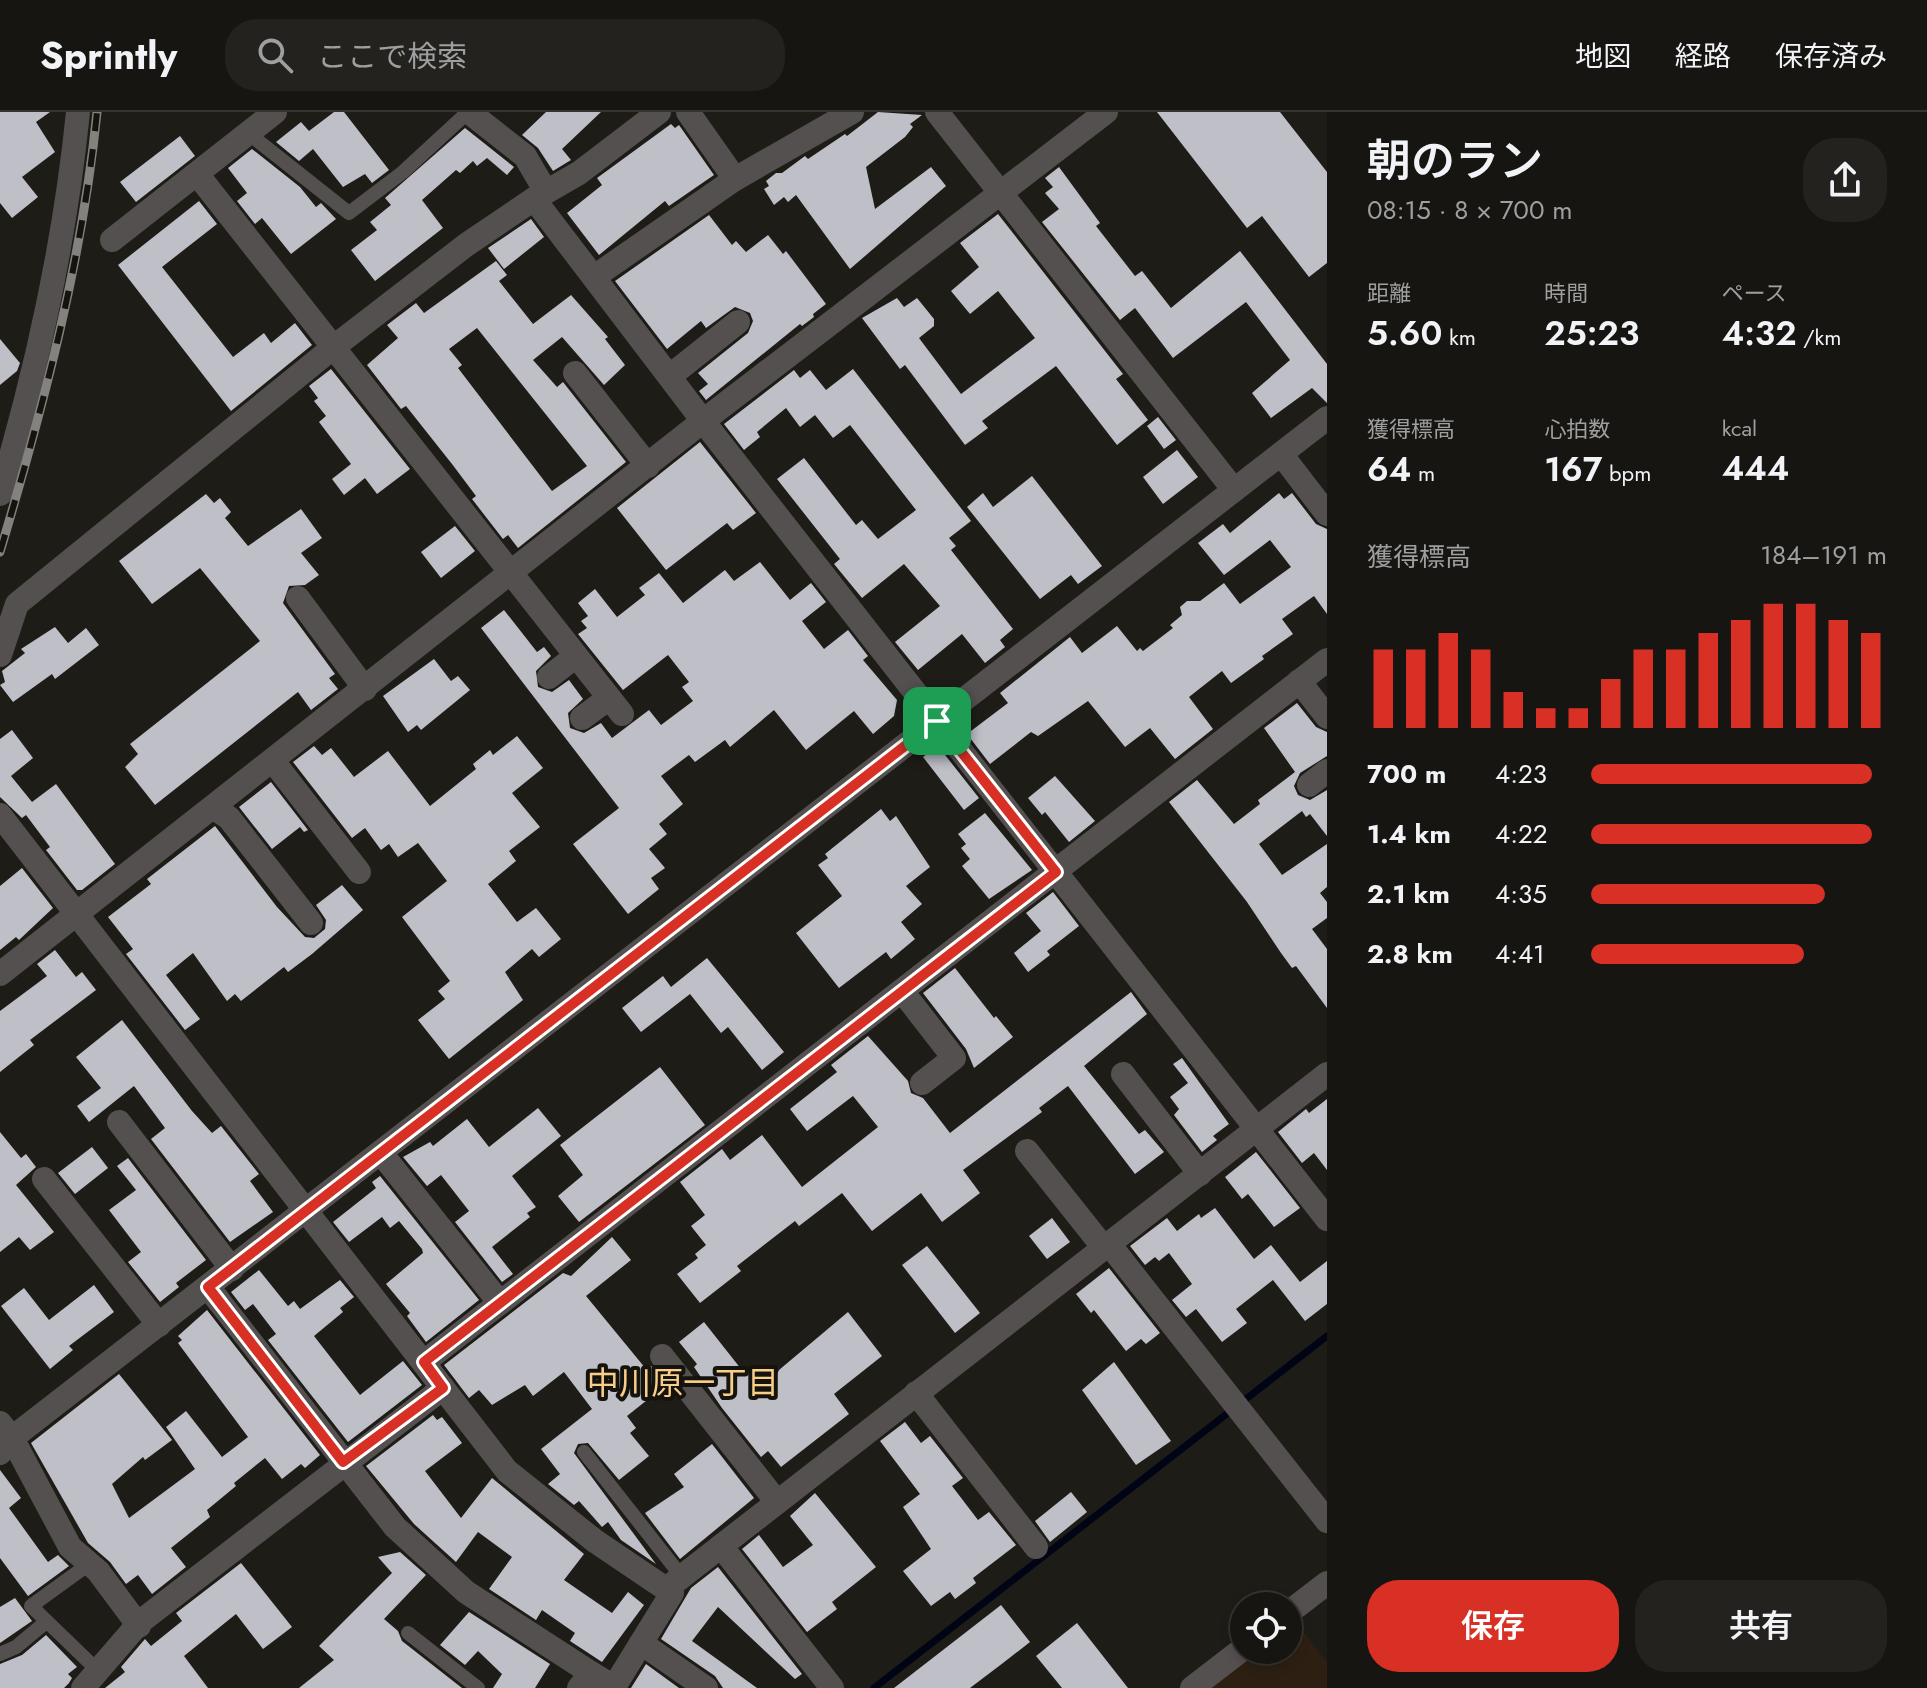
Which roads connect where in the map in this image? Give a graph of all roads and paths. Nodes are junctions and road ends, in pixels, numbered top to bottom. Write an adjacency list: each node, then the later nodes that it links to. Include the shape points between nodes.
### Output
1 (78, 112): 25 (street, via 49,302)
2 (275, 112): 9 (street)
3 (468, 112): 9 (lane, via 349,213); 13 (street, via 525,156)
4 (659, 112): 13 (street, via 579,173)
5 (688, 112): 11 (street)
6 (852, 112): 11 (street)
7 (937, 112): 12 (street)
8 (1106, 112): 12 (street)
9 (248, 133): 10 (street)
10 (197, 174): 14 (street); 17 (street)
11 (735, 179): 15 (street)
12 (1001, 194): 21 (street); 24 (street)
13 (540, 195): 15 (street); 17 (street)
14 (112, 240)
15 (594, 277): 19 (street)
16 (738, 322): 19 (street)
17 (335, 346): 27 (street); 29 (street, via 17,604)
18 (575, 373): 23 (street)
19 (670, 376): 21 (street)
20 (1327, 418): 22 (street)
21 (703, 421): 23 (street); 37 (street)
22 (1281, 454): 24 (street); 26 (street)
23 (648, 466): 27 (street)
24 (1234, 490): 37 (street)
25 (0, 494)
26 (1327, 514)
27 (511, 574): 30 (street); 34 (street)
28 (298, 598): 34 (street)
29 (0, 655)
30 (576, 656): 32 (street); 36 (street, via 616,706)
31 (1327, 660): 33 (street)
32 (549, 677)
33 (1299, 681): 35 (street); 42 (street)
34 (365, 689): 38 (street)
35 (1327, 717)
36 (582, 718)
37 (937, 721): 42 (street); 53 (street)
38 (273, 761): 39 (street); 41 (street)
39 (213, 807): 43 (street); 44 (street, via 229,818)
40 (0, 815): 43 (street)
41 (359, 872)
42 (1056, 872): 46 (street); 51 (street)
43 (76, 914): 45 (street); 56 (street)
44 (311, 923)
45 (0, 974)
46 (902, 991): 49 (street, via 954,1058); 61 (street)
47 (1123, 1074): 54 (street)
48 (1327, 1074): 51 (street)
49 (922, 1083)
50 (119, 1122): 59 (street)
51 (1258, 1130): 54 (street); 57 (street)
52 (1027, 1151): 58 (street)
53 (381, 1153): 56 (street); 61 (street)
54 (1200, 1174): 58 (street)
55 (44, 1179): 62 (street)
56 (306, 1212): 59 (street); 64 (street)
57 (1327, 1219)
58 (1106, 1246): 66 (street); 71 (street)
59 (232, 1269): 60 (street)
60 (208, 1287): 62 (street); 69 (street)
61 (500, 1303): 64 (street)
62 (159, 1325): 67 (street)
63 (662, 1356): 70 (street)
64 (424, 1362): 65 (street)
65 (443, 1388): 69 (street); 75 (street, via 507,1471 595,1541)
66 (916, 1393): 70 (street); 73 (street)
67 (4, 1438): 74 (street, via 70,1547)
68 (584, 1452): 75 (lane)
69 (343, 1462): 79 (street); 84 (street, via 370,1499 434,1566)
70 (777, 1502): 72 (street)
71 (1327, 1521)
72 (721, 1546): 75 (street); 88 (street)
73 (1036, 1547)
74 (89, 1564): 78 (lane, via 31,1606); 79 (street)
75 (674, 1583): 81 (street)
76 (1327, 1583): 77 (street)
77 (1302, 1602)
78 (46, 1622): 82 (lane); 85 (lane, via 91,1664)
79 (139, 1626): 85 (street)
80 (408, 1633): 86 (lane)
81 (641, 1643): 84 (street, via 614,1687); 87 (street)
82 (0, 1654)
83 (1230, 1659): 89 (street)
84 (585, 1681)
85 (94, 1684)
86 (478, 1688)
87 (706, 1688)
88 (832, 1688)
89 (1192, 1688)

